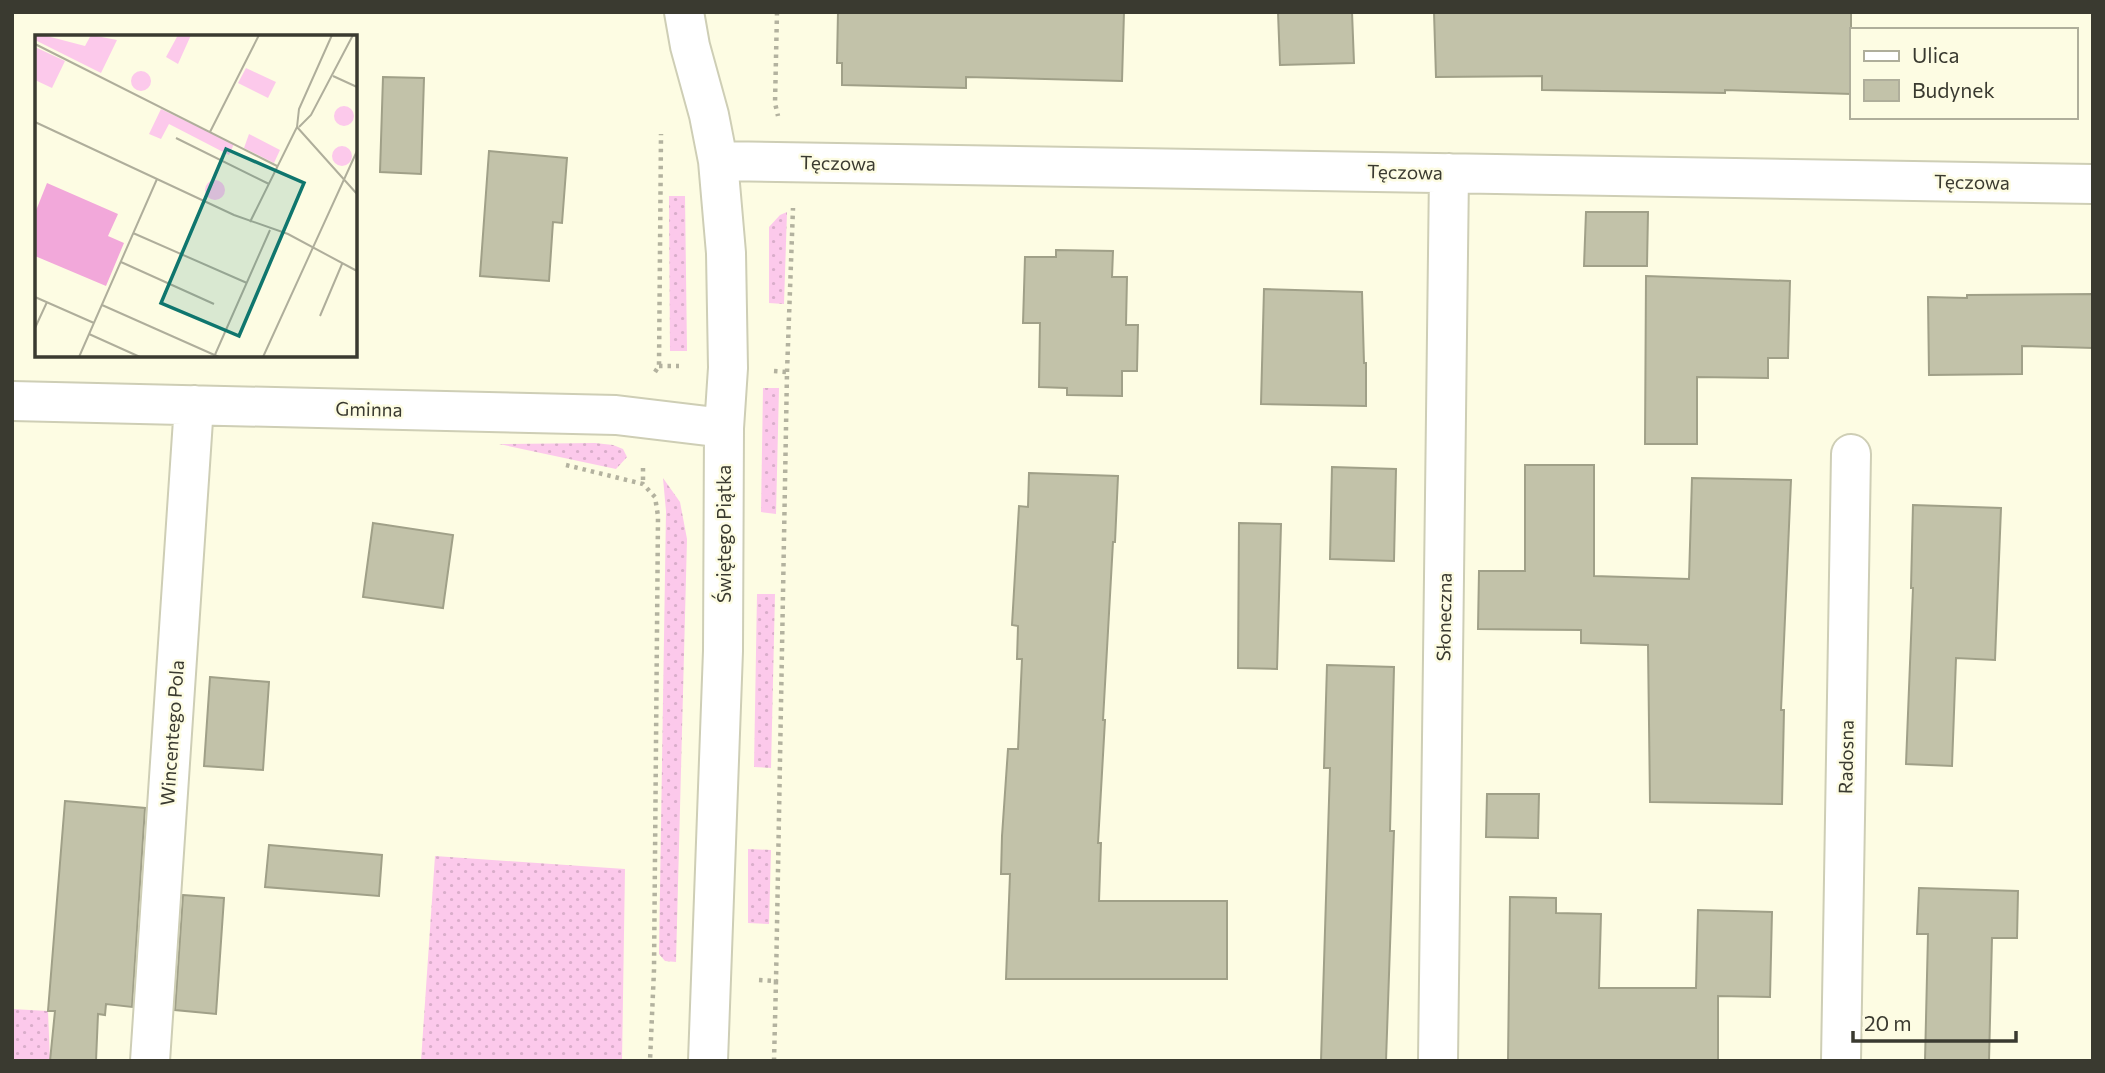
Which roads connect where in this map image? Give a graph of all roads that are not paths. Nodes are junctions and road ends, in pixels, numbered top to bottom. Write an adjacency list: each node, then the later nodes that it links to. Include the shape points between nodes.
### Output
1 (684, 12): 2 (street, Świętego Piątka)
2 (718, 161): 3 (street, Tęczowa); 7 (street, Świętego Piątka, via 726,253)
3 (1449, 173): 4 (street, Tęczowa); 11 (street, Słoneczna)
4 (2093, 184)
5 (12, 401): 6 (street, Gminna)
6 (194, 405): 7 (street, Gminna, via 616,415); 9 (street, Wincentego Pola)
7 (724, 428): 10 (street, Świętego Piątka, via 723,651)
8 (1851, 454): 12 (street, Radosna)
9 (150, 1061)
10 (708, 1061)
11 (1438, 1061)
12 (1841, 1061)

